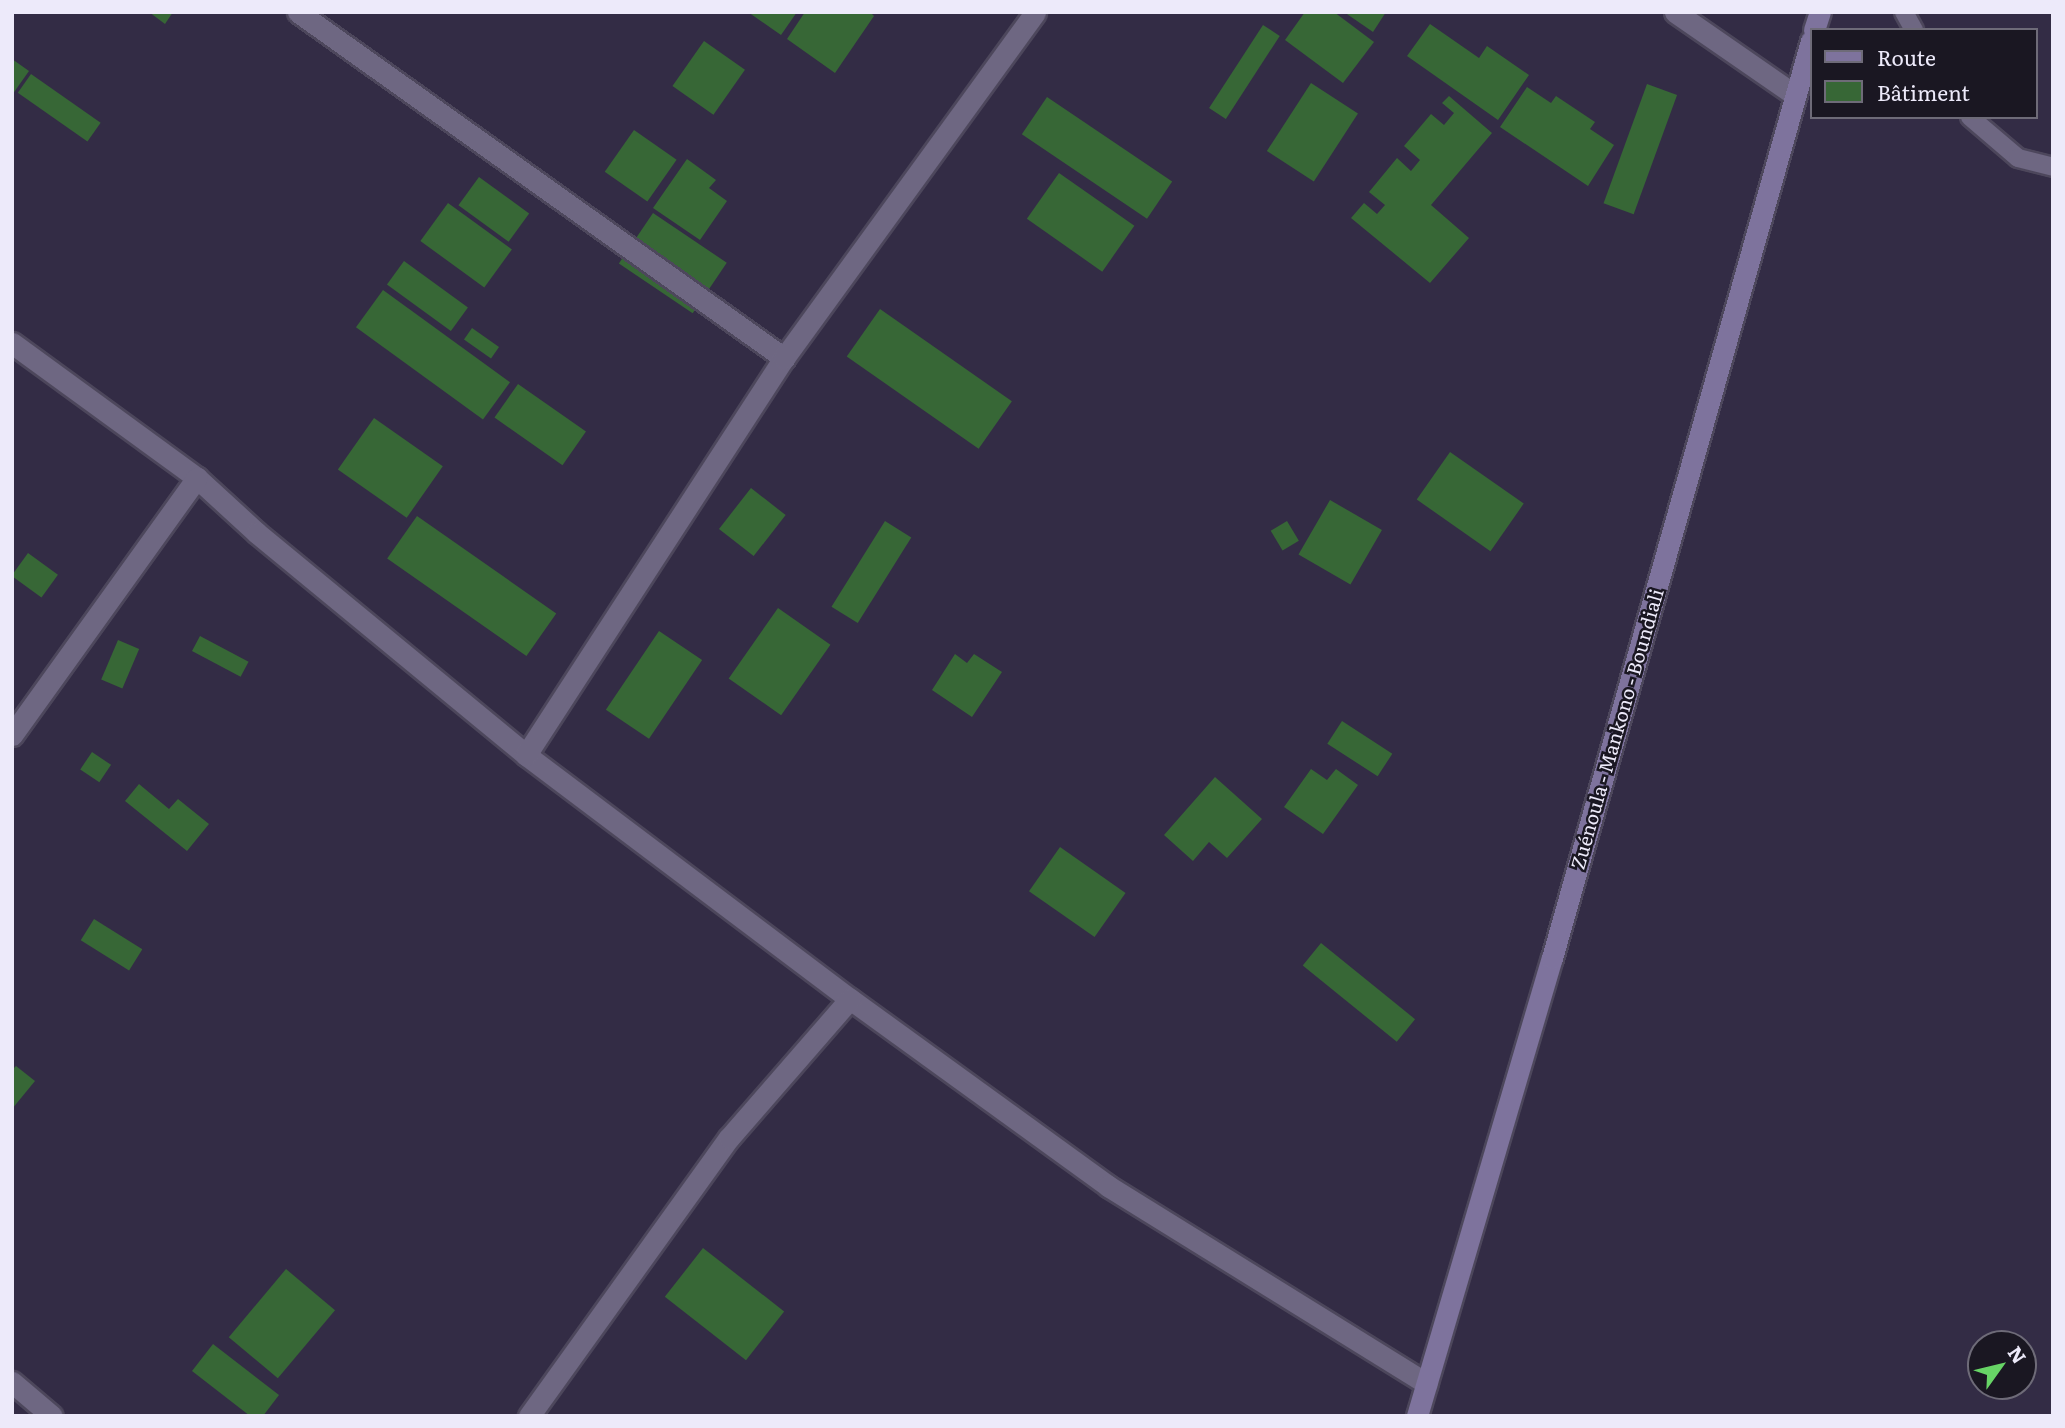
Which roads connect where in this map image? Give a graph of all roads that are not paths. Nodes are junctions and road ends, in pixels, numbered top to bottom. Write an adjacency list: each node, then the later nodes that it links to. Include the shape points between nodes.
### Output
1 (298, 12): 11 (street)
2 (1035, 12): 11 (street)
3 (1675, 12): 7 (street)
4 (1903, 12): 5 (lane)
5 (1912, 28)
6 (1810, 44): 7 (main road, Zuénoula - Mankono - Boundiali)
7 (1795, 95): 17 (main road, Zuénoula - Mankono - Boundiali, via 1556,945)
8 (1972, 119): 9 (lane, via 2018,158)
9 (2053, 167)
10 (12, 343): 12 (street)
11 (784, 358): 14 (street)
12 (197, 478): 13 (street); 14 (street)
13 (12, 735)
14 (526, 755): 15 (street)
15 (850, 999): 17 (street, via 1108,1186); 19 (street, via 729,1139)
16 (12, 1382): 18 (street)
17 (1427, 1384): 20 (main road, Zuénoula - Mankono - Boundiali)
18 (52, 1416)
19 (528, 1416)
20 (1417, 1416)

